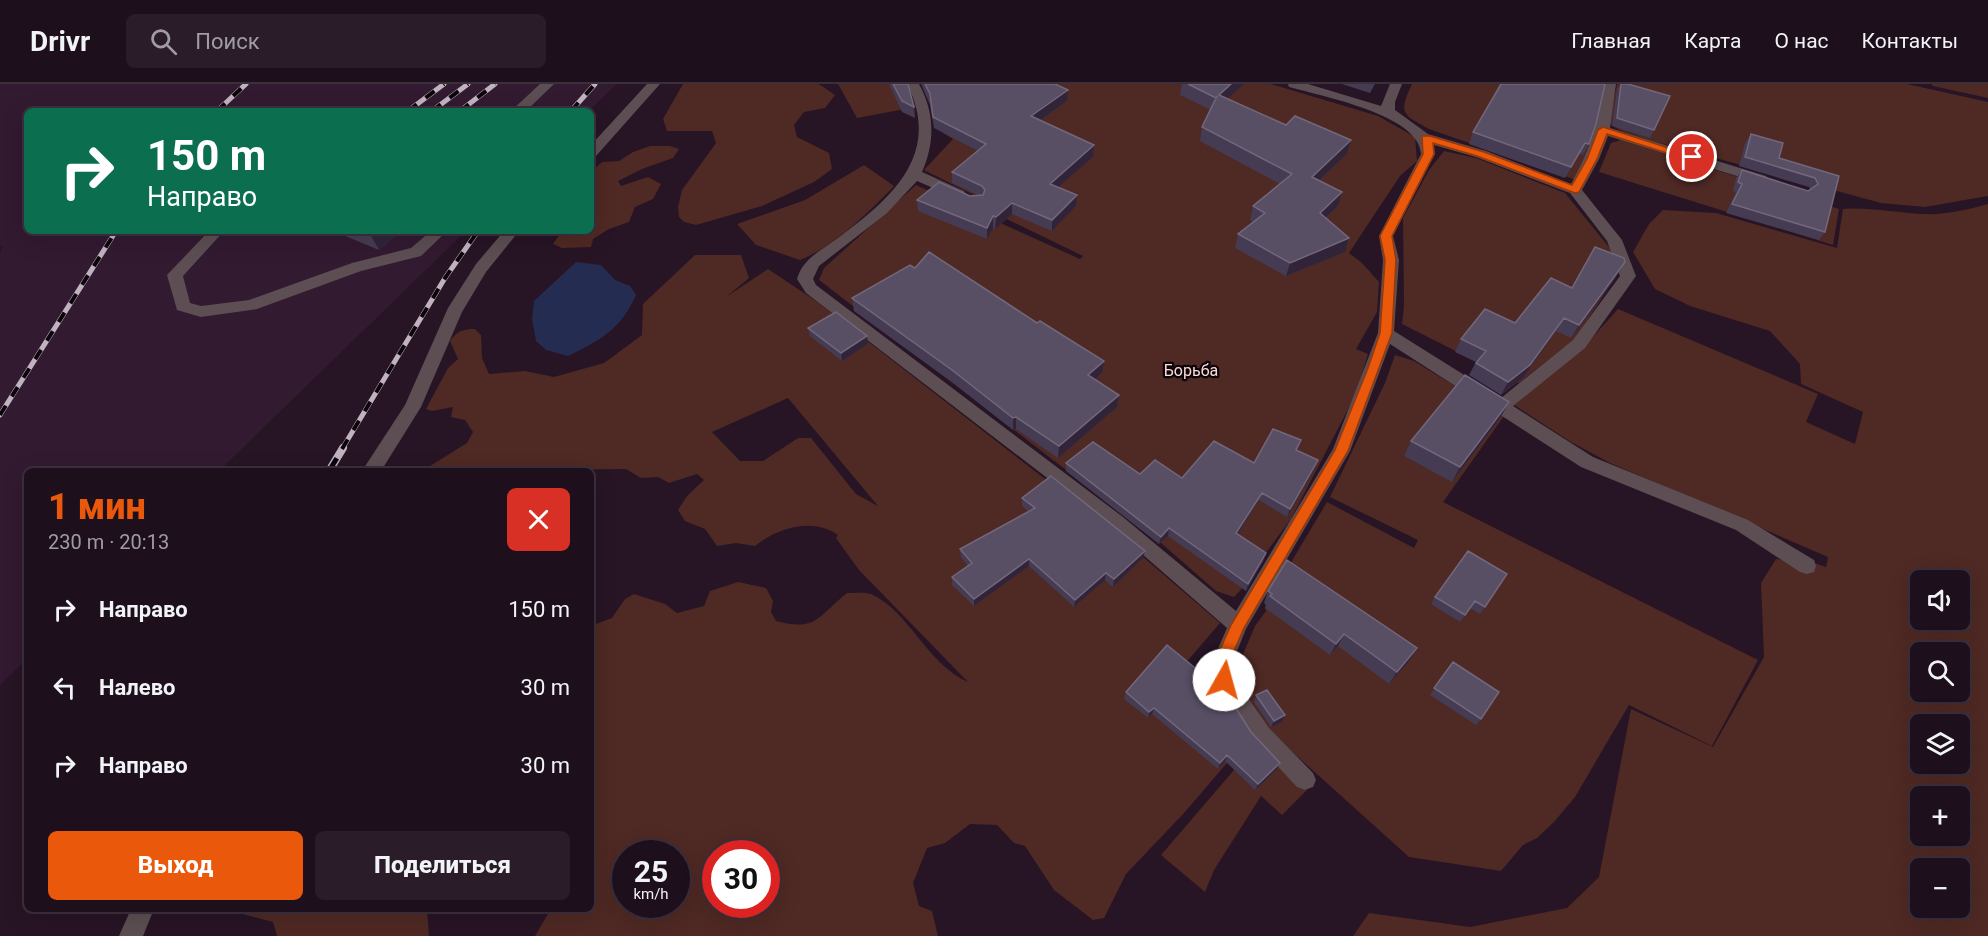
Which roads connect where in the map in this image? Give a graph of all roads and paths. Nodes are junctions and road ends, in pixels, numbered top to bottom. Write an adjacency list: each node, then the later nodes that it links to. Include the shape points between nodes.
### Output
1 (548, 84): 7 (street)
2 (654, 84): 11 (street)
3 (913, 84): 12 (street, via 921,97 926,123)
4 (1294, 84): 8 (street)
5 (1396, 84): 8 (street)
6 (1610, 84): 9 (street)
7 (521, 108)
8 (1388, 112): 10 (street)
9 (1603, 130): 13 (street); 14 (street)
10 (1426, 138): 14 (street, via 1481,154); 19 (street, via 1428,154 1386,236 1391,260)
11 (594, 150)
12 (914, 174): 15 (street); 23 (street, via 895,196 806,270 805,279 812,289 1117,522)
13 (1770, 182)
14 (1575, 190): 20 (street, via 1612,235 1624,255 1628,276 1579,344)
15 (976, 202)
16 (214, 234): 17 (street, via 175,275 183,306 201,312 251,305 357,267 416,252)
17 (437, 234)
18 (510, 234): 21 (street, via 454,312 413,407)
19 (1386, 333): 20 (street); 23 (street, via 1341,451)
20 (1500, 408): 22 (street, via 1587,462 1742,525)
21 (373, 468)
22 (1807, 566)
23 (1238, 625): 24 (street, via 1227,651 1224,680 1262,735)
24 (1305, 780)
25 (142, 912): 26 (street)
26 (131, 936)

